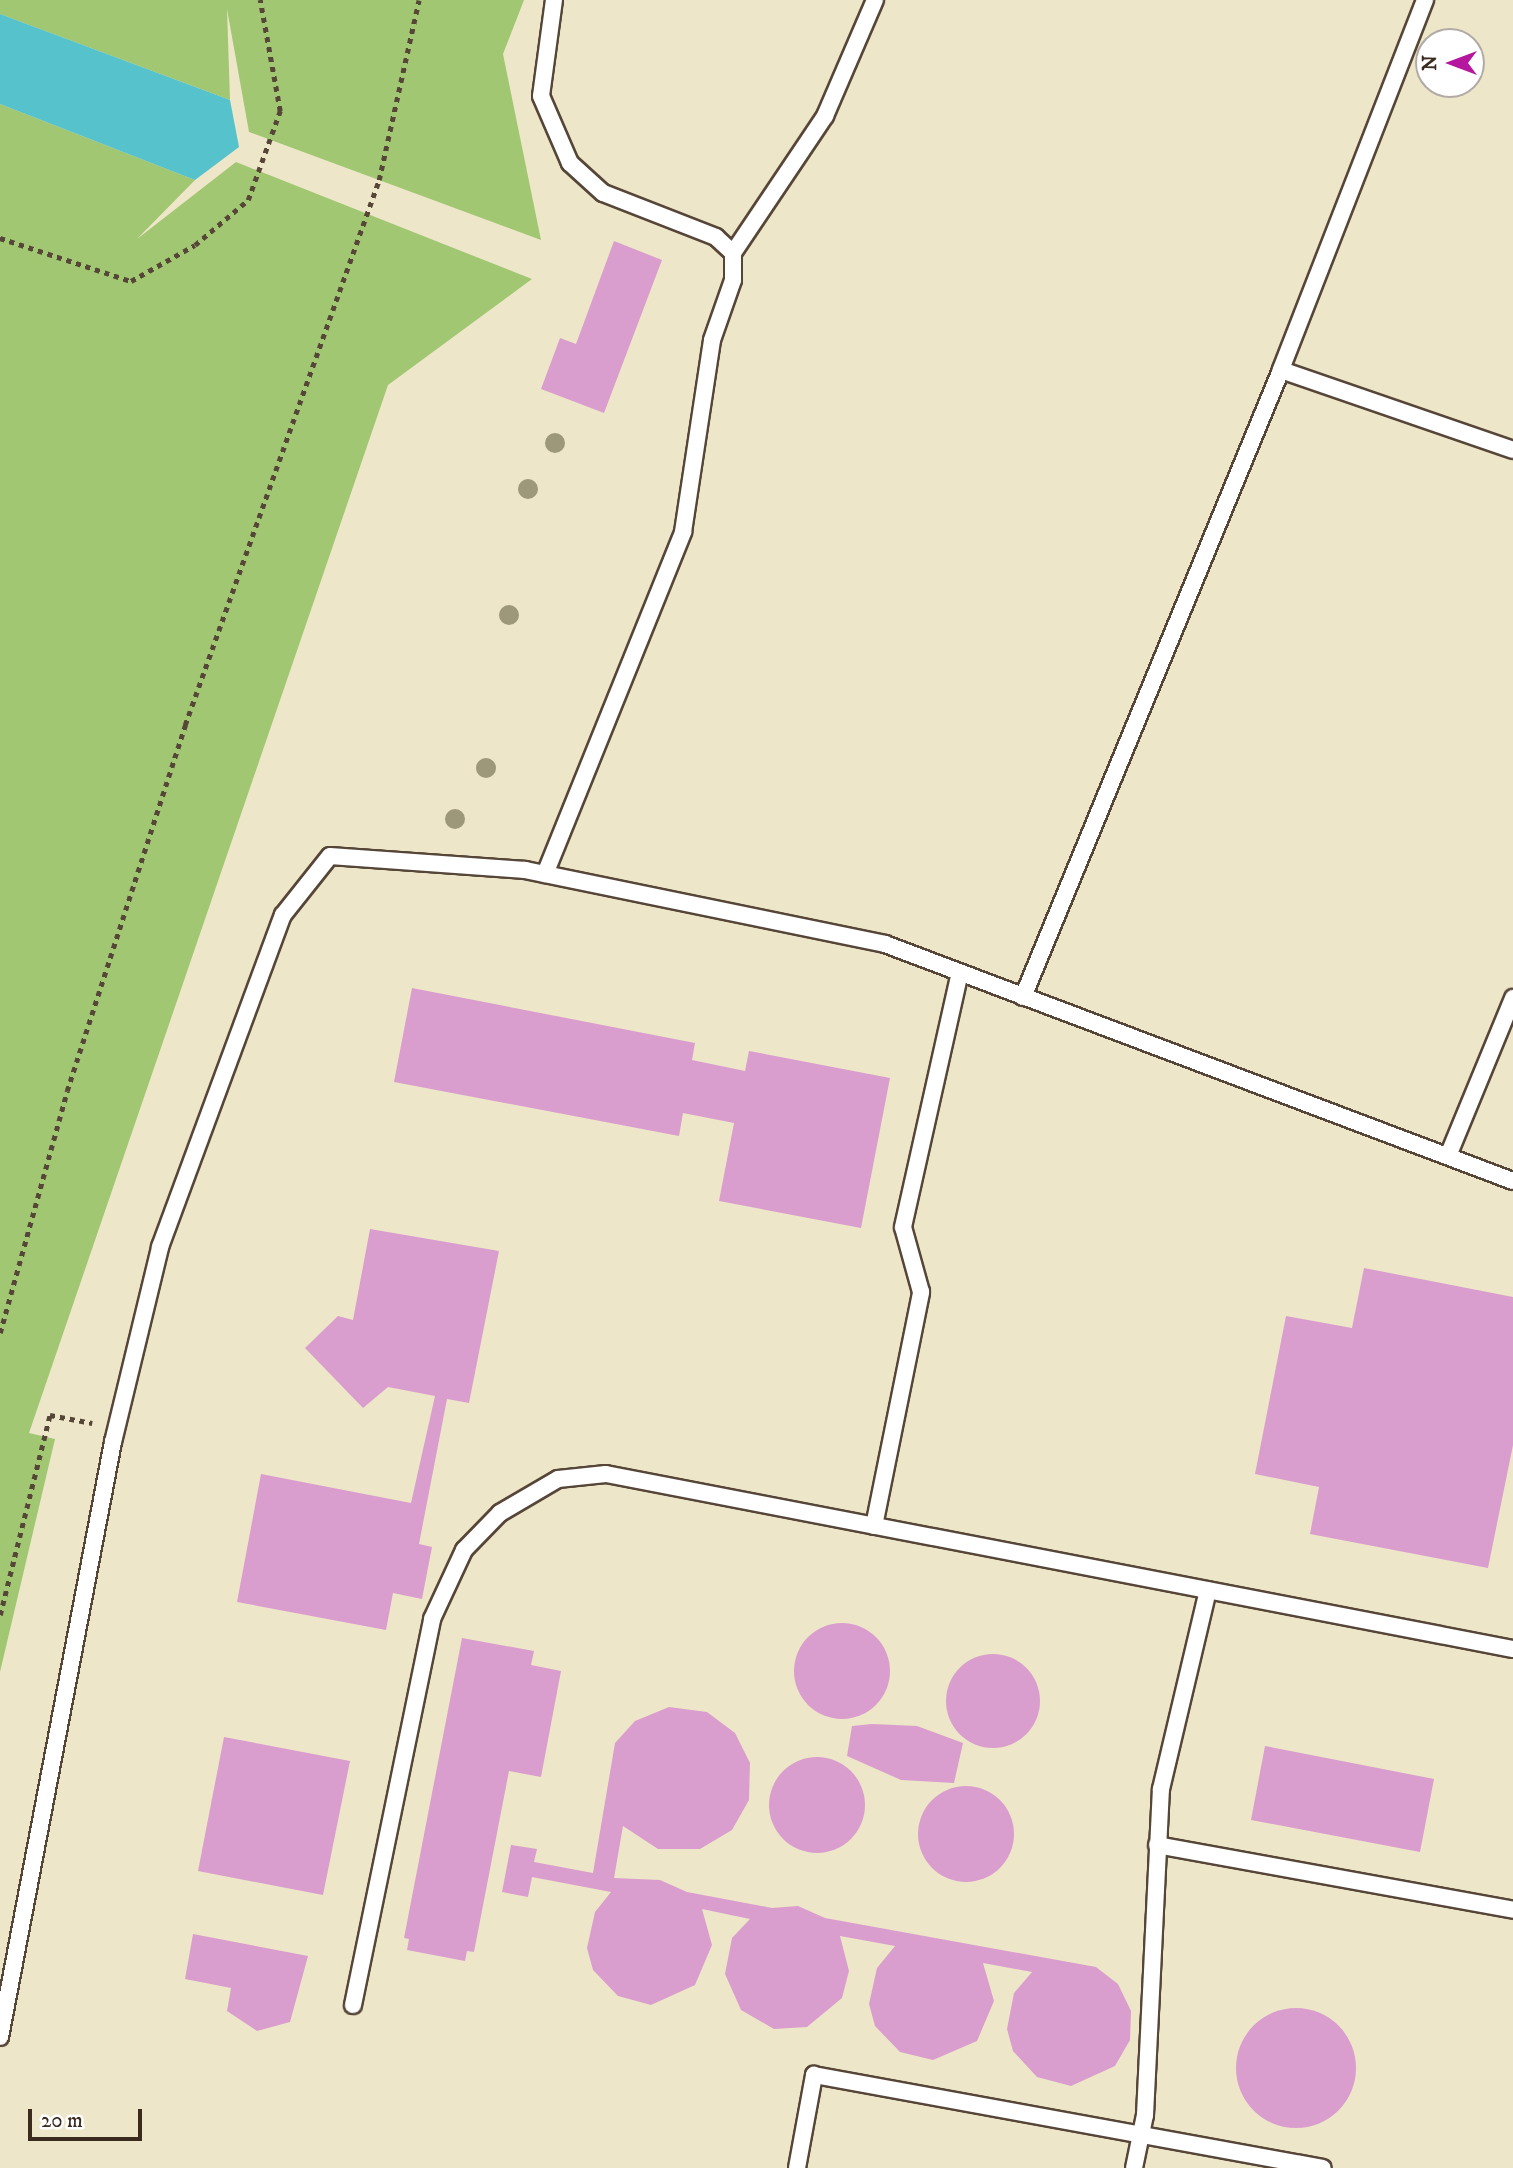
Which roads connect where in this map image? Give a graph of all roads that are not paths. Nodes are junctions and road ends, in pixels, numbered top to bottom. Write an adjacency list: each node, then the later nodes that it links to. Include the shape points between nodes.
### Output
1 (554, 0): 4 (lane, via 541,96 570,163 603,192 716,237)
2 (875, 0): 4 (lane, via 825,116)
3 (1425, 0): 5 (lane)
4 (733, 253): 7 (lane, via 733,280 712,340 683,532)
5 (1281, 370): 6 (lane); 9 (lane)
6 (1513, 450)
7 (545, 874): 8 (lane, via 885,944); 19 (lane, via 330,856 283,915 160,1247 117,1427)
8 (960, 973): 9 (lane); 13 (lane, via 903,1227 921,1292)
9 (1023, 997): 11 (lane)
10 (1513, 998): 11 (lane)
11 (1448, 1156): 12 (lane)
12 (1513, 1181)
13 (874, 1526): 14 (lane); 18 (lane, via 606,1474 558,1479 500,1513 464,1550 432,1619)
14 (1209, 1590): 15 (lane); 16 (lane, via 1161,1789)
15 (1513, 1649)
16 (1157, 1845): 17 (lane); 20 (lane)
17 (1513, 1910)
18 (353, 2005)
19 (0, 2037)
20 (1141, 2133): 21 (lane, via 814,2075); 22 (lane); 23 (lane)
21 (797, 2168)
22 (1134, 2168)
23 (1323, 2168)

